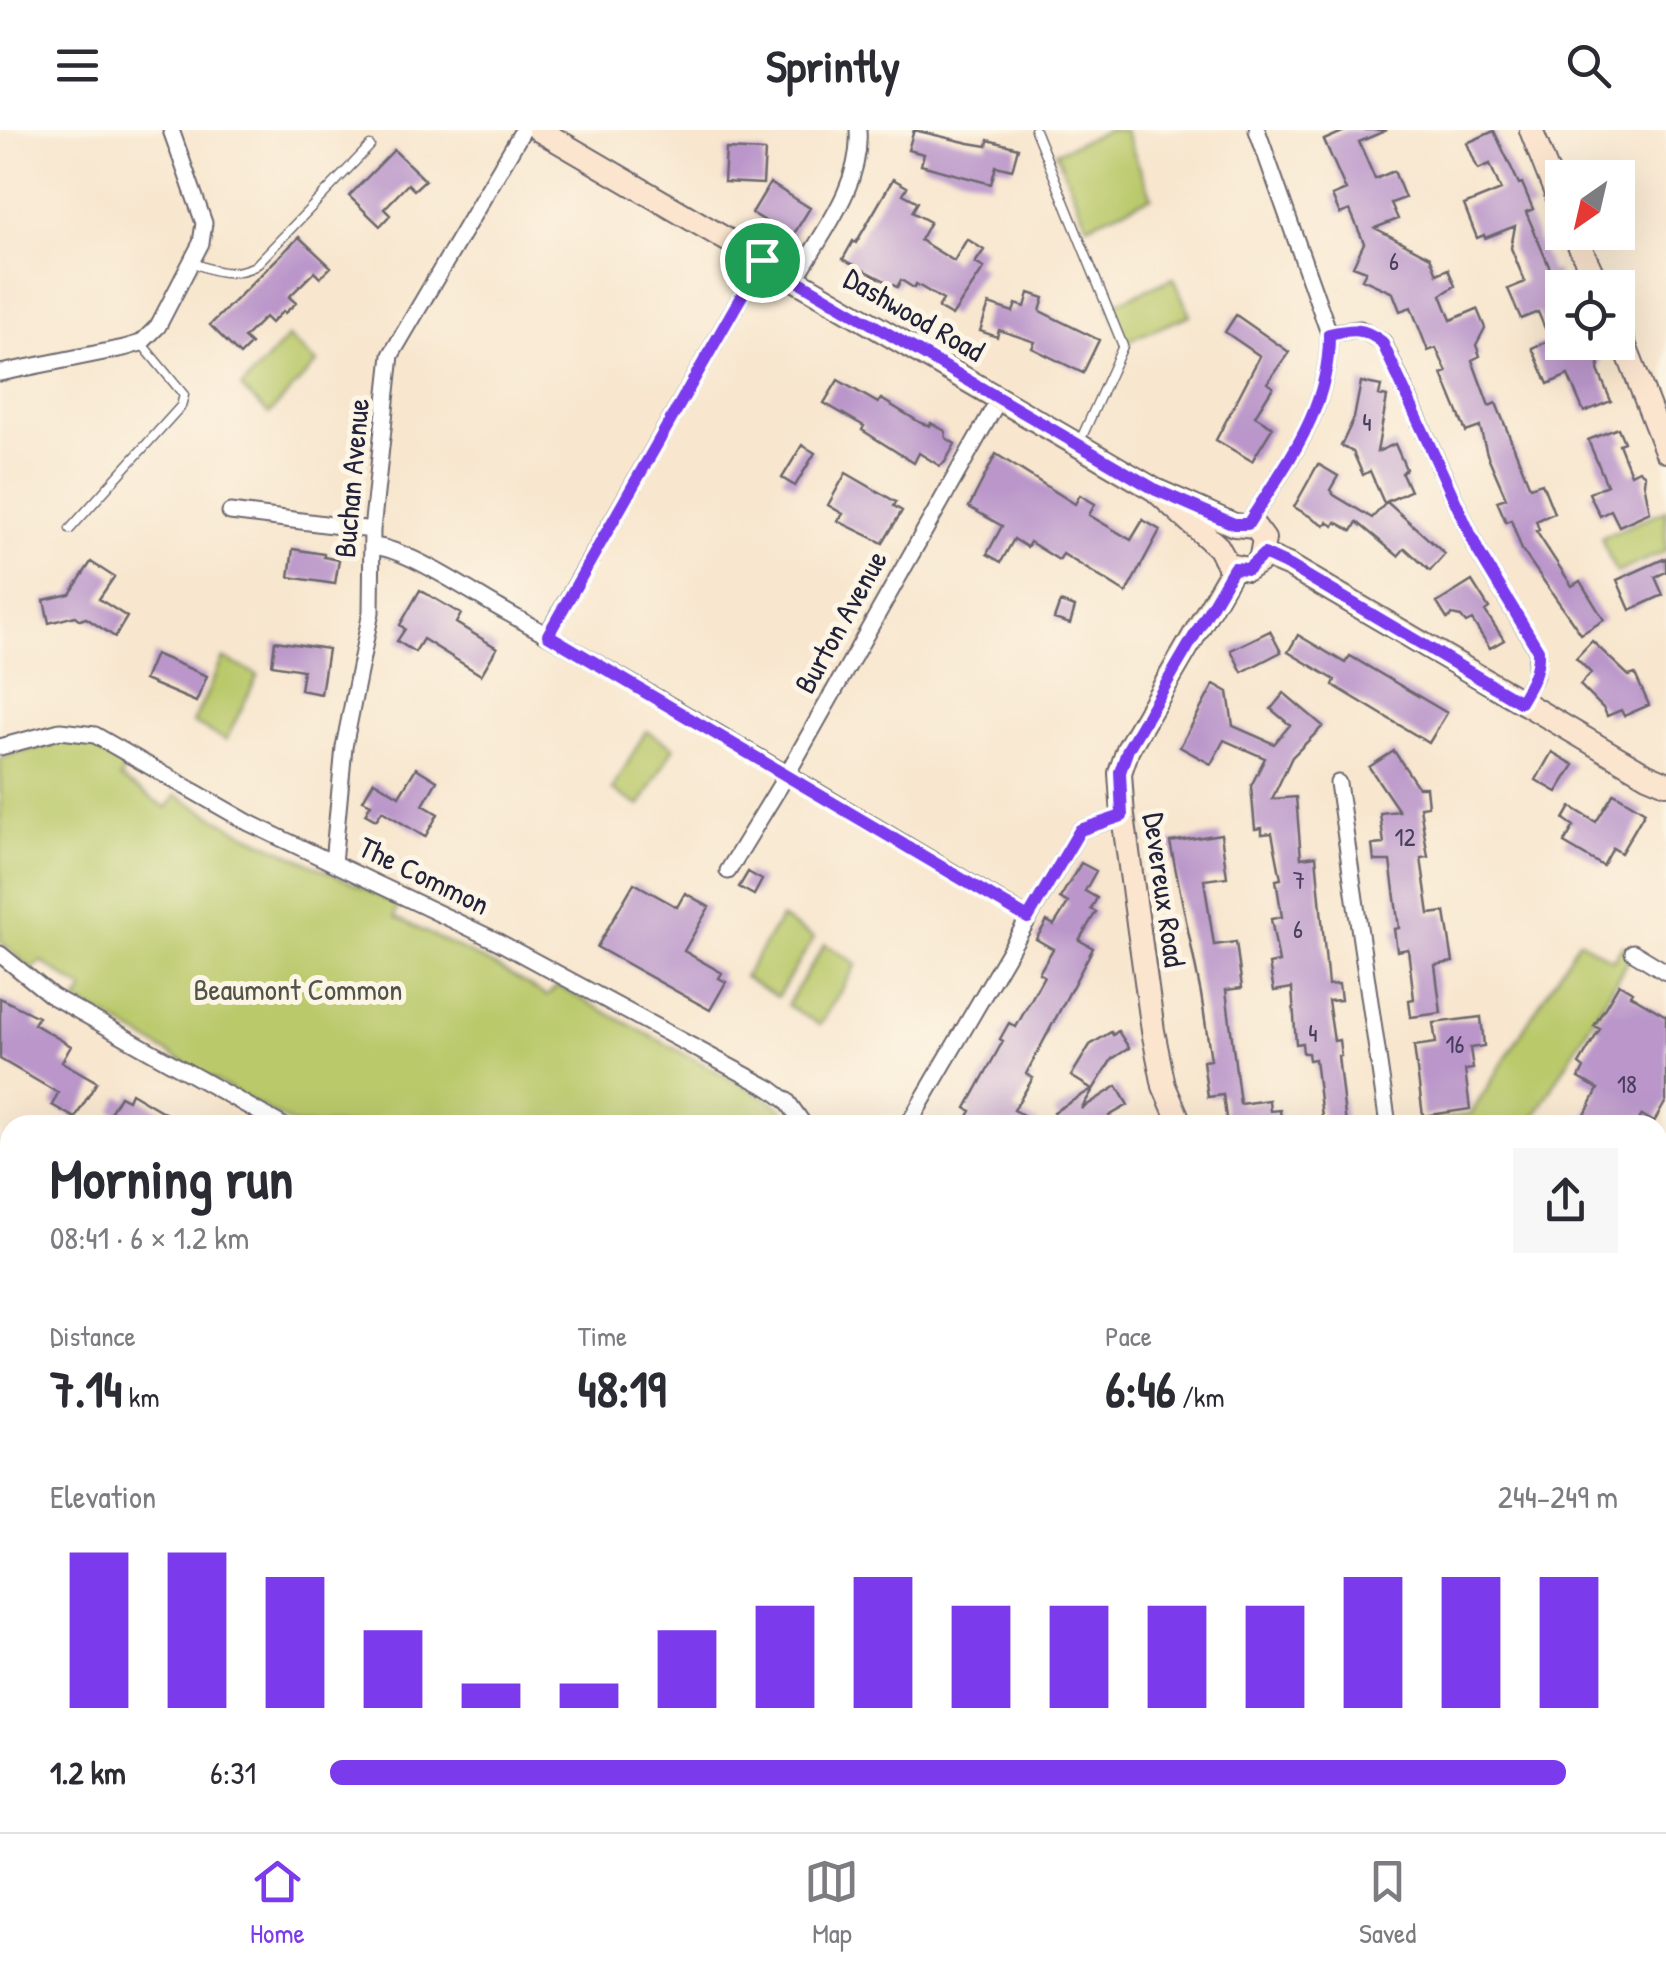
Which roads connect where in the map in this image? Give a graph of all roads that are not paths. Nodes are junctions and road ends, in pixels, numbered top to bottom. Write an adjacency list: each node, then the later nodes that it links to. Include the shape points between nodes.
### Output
1 (171, 130): 11 (street, via 204,224)
2 (523, 130): 24 (street, Buchan Avenue, via 391,355)
3 (539, 130): 10 (street, Dashwood Road)
4 (858, 130): 12 (street, via 848,190)
5 (1035, 130): 18 (lane, via 1122,346)
6 (1257, 130): 13 (street)
7 (1531, 130): 9 (street)
8 (370, 146): 11 (lane, via 255,266 216,272)
9 (1545, 166)
10 (762, 260): 12 (street, Dashwood Road); 28 (street)
11 (192, 262): 14 (street, via 158,326)
12 (795, 280): 17 (street, Dashwood Road)
13 (1329, 334): 22 (street, via 1329,358 1310,422 1278,483); 29 (street, via 1360,328 1382,342 1478,551 1538,650 1536,675)
14 (142, 342): 16 (street); 23 (lane, via 184,396 181,406)
15 (1630, 360): 19 (street)
16 (0, 373)
17 (999, 399): 18 (street, Dashwood Road); 31 (street, Burton Avenue)
18 (1078, 445): 20 (street, Dashwood Road)
19 (1666, 451)
20 (1156, 490): 22 (street); 25 (street)
21 (230, 512): 24 (street)
22 (1241, 524): 25 (street, via 1222,533); 26 (street, via 1264,539)
23 (70, 529)
24 (372, 538): 28 (street); 35 (street, Buchan Avenue, via 371,612 344,748)
25 (1218, 547): 27 (street)
26 (1264, 554): 27 (street, via 1248,569); 29 (street)
27 (1234, 568): 34 (street, Devereux Road, via 1128,749 1120,772)
28 (548, 635): 31 (street)
29 (1520, 702): 32 (street)
30 (0, 747): 35 (street, The Common, via 60,731 95,735 249,823)
31 (786, 776): 36 (street, Burton Avenue); 37 (street)
32 (1666, 783)
33 (1338, 784): 45 (street)
34 (1122, 816): 37 (street, via 1080,830); 44 (street, Devereux Road, via 1153,1032)
35 (333, 862): 42 (street, The Common, via 771,1088)
36 (728, 871)
37 (1028, 918): 43 (street)
38 (1633, 952): 40 (street)
39 (0, 954): 41 (street, via 52,996)
40 (1666, 972)
41 (264, 1115)
42 (797, 1115)
43 (914, 1115)
44 (1177, 1115)
45 (1387, 1115)

